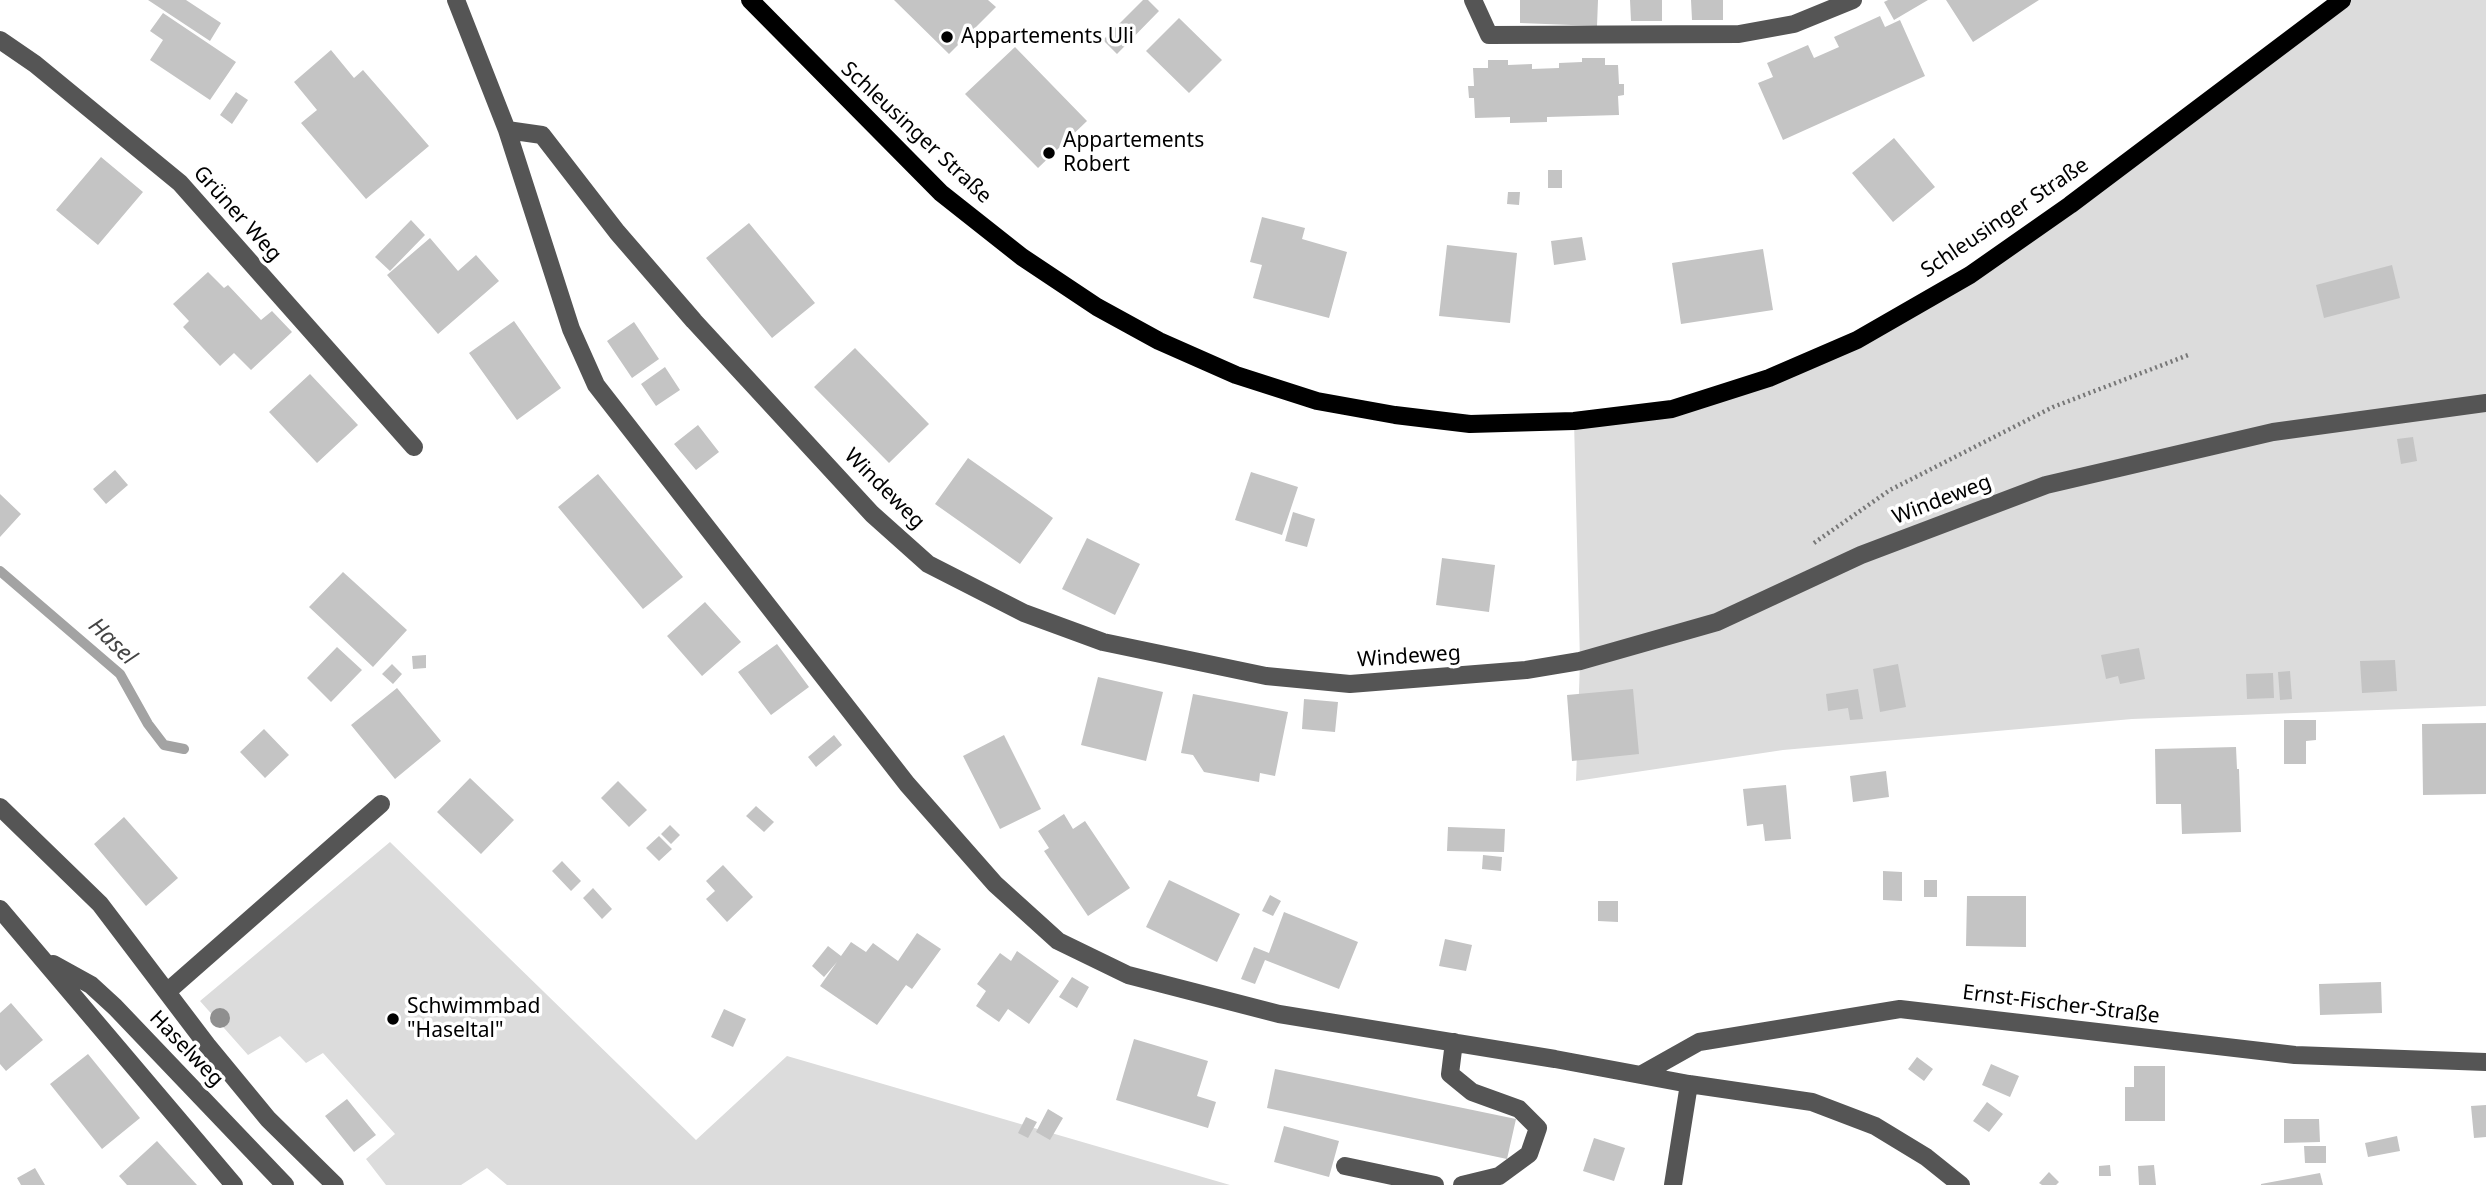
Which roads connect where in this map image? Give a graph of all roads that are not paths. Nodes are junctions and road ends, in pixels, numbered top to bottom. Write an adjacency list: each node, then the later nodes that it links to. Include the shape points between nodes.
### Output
1 (456, 0): 7 (street)
2 (750, 0): 5 (main road, Schleusinger Straße, via 941,193 1022,257 1097,307 1236,375 1306,397 1470,424 1574,421 1672,408 1769,378 1857,340 1970,275 2070,205)
3 (1473, 0): 4 (street, via 1489,35 1739,34 1794,24)
4 (1853, 0)
5 (2342, 0)
6 (0, 40): 9 (street, Grüner Weg, via 180,183)
7 (506, 130): 8 (street, Windeweg, via 542,135 694,321 872,514 928,564 1024,613 1103,642 1266,676 1350,684 1526,670 1580,661 1717,622 1861,555 2046,485 2273,432); 15 (street, via 571,329 596,385 907,784 995,884 1058,941 1128,975 1279,1014)
8 (2486, 403)
9 (414, 447)
10 (381, 804): 14 (street, Haselweg)
11 (0, 807): 14 (street, Haselweg, via 100,904)
12 (0, 909): 13 (street, Haselweg)
13 (44, 959): 21 (street, Haselweg); 22 (street, Haselweg, via 91,985 115,1007)
14 (168, 991): 20 (street, Haselweg, via 268,1119)
15 (1454, 1042): 17 (street); 24 (street, via 1450,1074 1472,1092 1519,1109 1538,1128 1529,1154 1499,1176)
16 (2486, 1062): 17 (street, Ernst-Fischer-Straße, via 2295,1055 1900,1009 1699,1042)
17 (1642, 1074): 18 (street)
18 (1689, 1084): 25 (street); 26 (street, via 1812,1102 1875,1126)
19 (1345, 1166): 23 (street)
20 (332, 1184)
21 (234, 1185)
22 (285, 1185)
23 (1434, 1185)
24 (1462, 1185)
25 (1673, 1185)
26 (1961, 1185)

